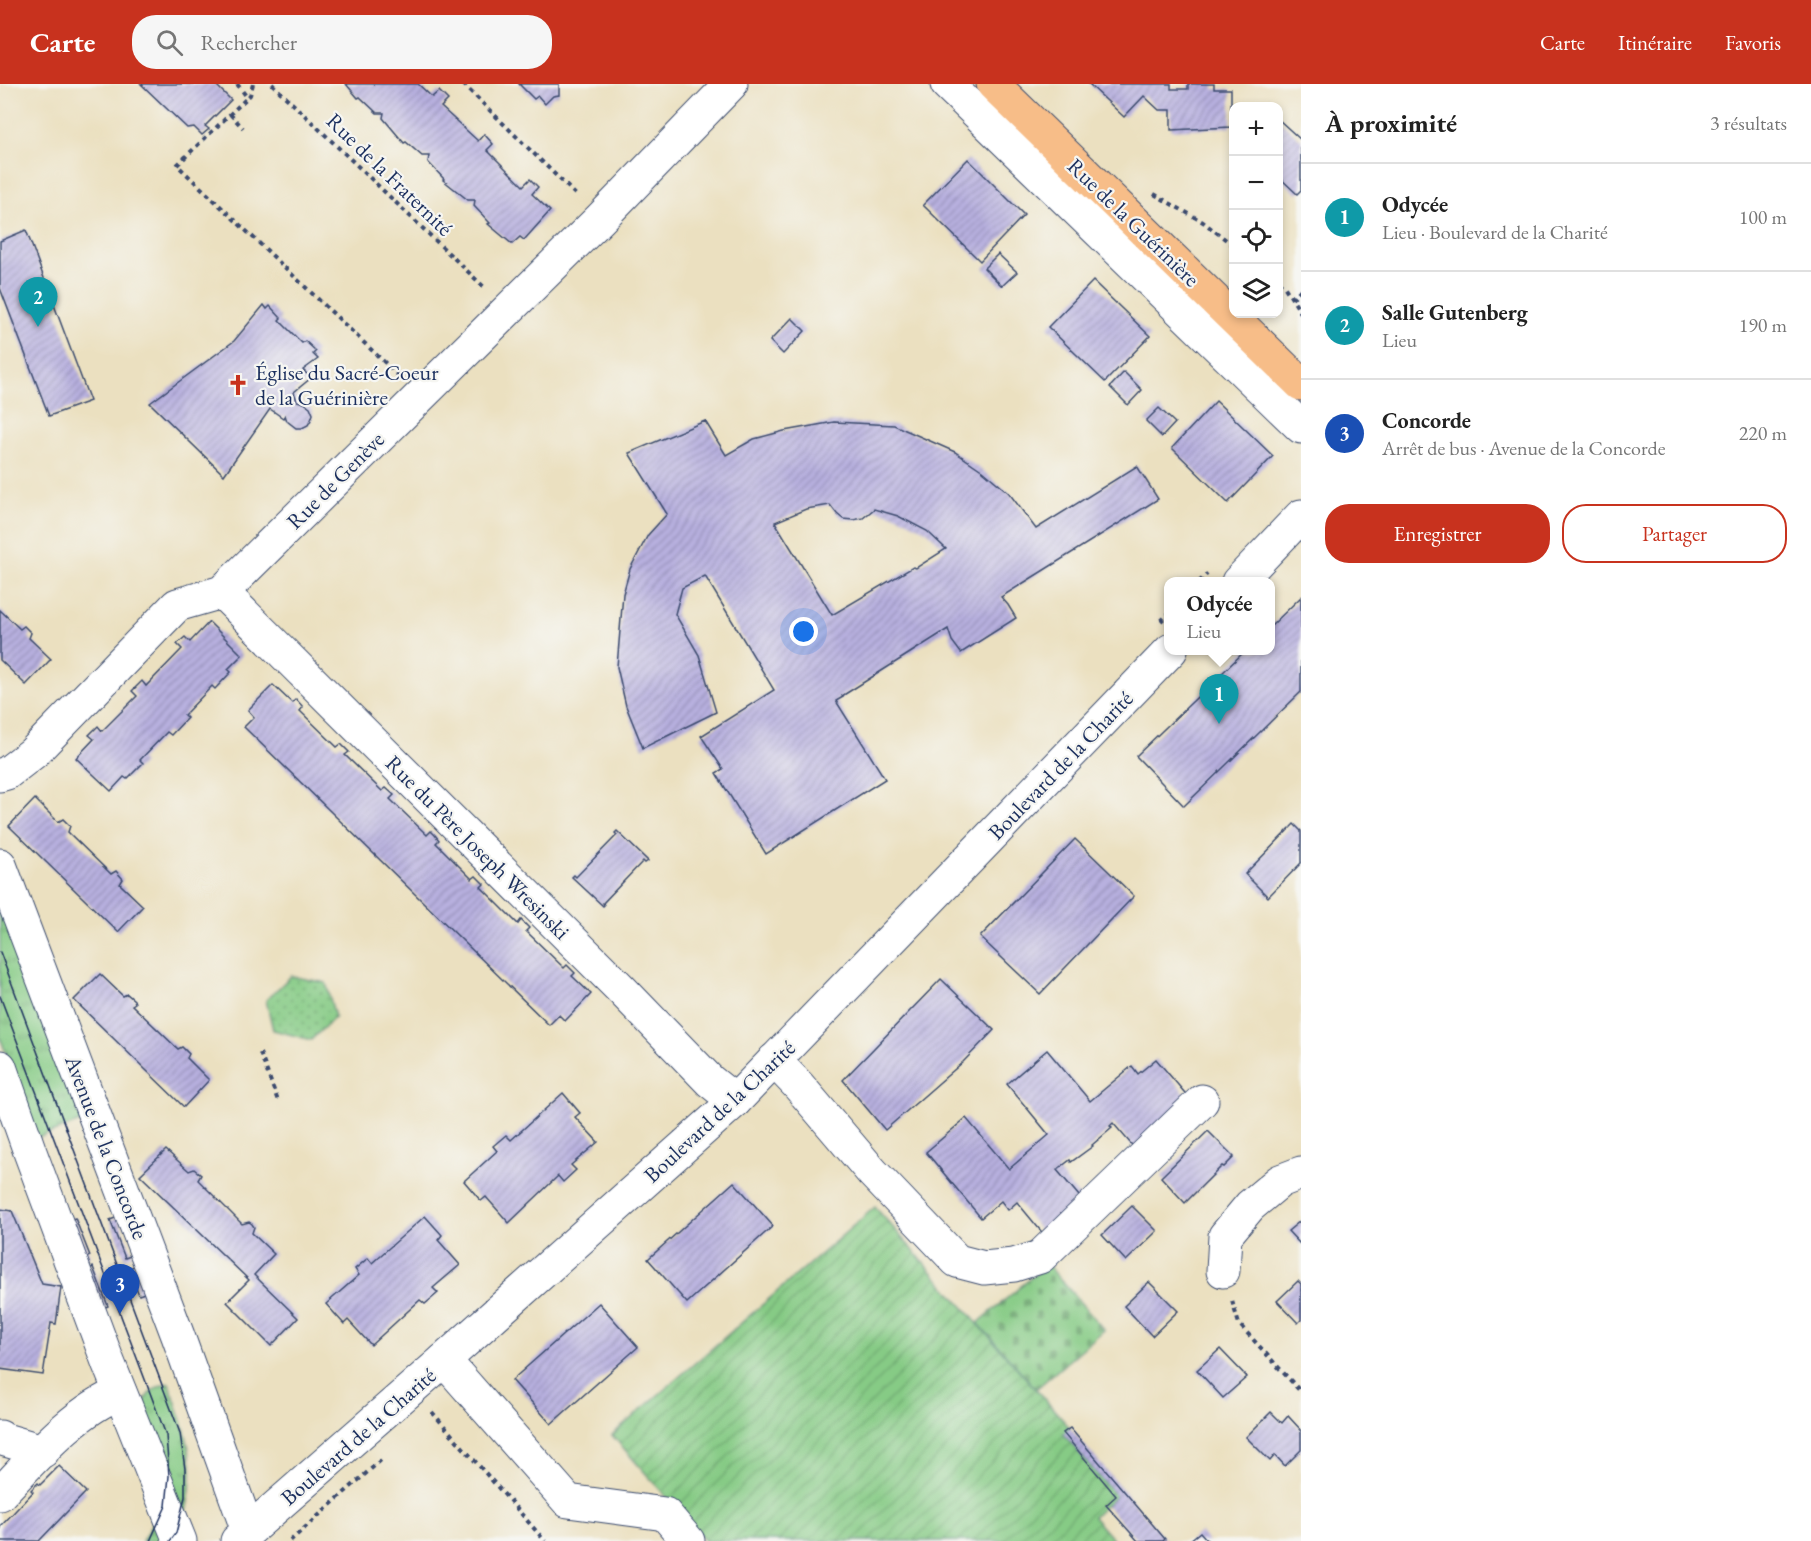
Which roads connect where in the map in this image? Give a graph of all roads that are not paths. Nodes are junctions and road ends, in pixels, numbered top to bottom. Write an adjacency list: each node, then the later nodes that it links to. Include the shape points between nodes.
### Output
1 (731, 84): 8 (street, Rue de Genève, via 600,219)
2 (947, 84): 5 (street)
3 (993, 84): 4 (main road, Rue de la Guérinière)
4 (1297, 372)
5 (1301, 427)
6 (1301, 516): 7 (street)
7 (1243, 577)
8 (222, 592): 10 (street, Rue de Genève, via 177,606 33,753); 14 (street, Rue du Père Joseph Wresinski, via 710,1081)
9 (1167, 655): 12 (street, Boulevard de la Charité)
10 (0, 775)
11 (0, 865): 23 (street, Avenue de la Concorde, via 174,1325)
12 (774, 1060): 14 (street, Boulevard de la Charité); 15 (street, via 957,1261 984,1268 1040,1257)
13 (0, 1067): 19 (street)
14 (735, 1101): 18 (street, Boulevard de la Charité)
15 (1202, 1101)
16 (1301, 1173): 17 (street, via 1280,1181 1250,1206 1226,1236)
17 (1223, 1271)
18 (444, 1360): 23 (street, Boulevard de la Charité); 25 (street, via 568,1501 665,1514)
19 (120, 1393): 21 (street, via 104,1399); 24 (street)
20 (0, 1437): 21 (street)
21 (42, 1450): 22 (street)
22 (0, 1494)
23 (243, 1536)
24 (180, 1541)
25 (688, 1541)

